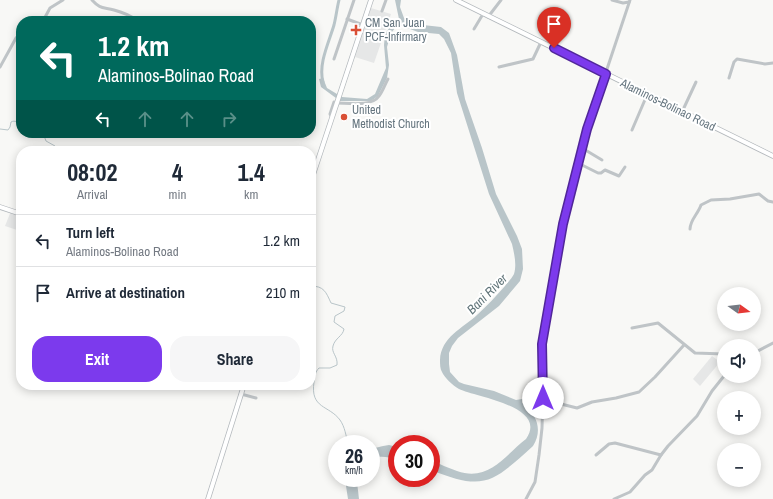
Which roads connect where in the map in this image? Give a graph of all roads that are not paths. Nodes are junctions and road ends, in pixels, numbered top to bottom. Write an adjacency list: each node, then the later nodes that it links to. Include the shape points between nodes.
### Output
1 (63, 0): 12 (street, via 50,8)
2 (92, 0): 13 (street, via 99,7)
3 (354, 0): 15 (street)
4 (371, 0): 16 (main road)
5 (386, 0): 10 (street)
6 (456, 0): 11 (main road, Alaminos-Bolinao Road)
7 (501, 0): 14 (street)
8 (612, 0): 9 (street, via 623,3)
9 (629, 1): 24 (street)
10 (382, 12)
11 (483, 14): 14 (main road, Alaminos-Bolinao Road); 17 (street)
12 (46, 16)
13 (131, 16)
14 (488, 17): 19 (main road, Alaminos-Bolinao Road)
15 (347, 19): 16 (street); 20 (street)
16 (363, 24): 29 (main road)
17 (474, 29)
18 (16, 38): 23 (street)
19 (541, 42): 22 (street, via 533,59); 24 (main road, Alaminos-Bolinao Road)
20 (334, 59)
21 (773, 62): 26 (street, via 765,64 737,59)
22 (499, 66)
23 (0, 67)
24 (606, 74): 28 (main road, Alaminos-Bolinao Road); 32 (street)
25 (388, 78): 29 (street, via 373,102)
26 (729, 78)
27 (696, 82): 30 (street)
28 (647, 95): 30 (main road, Alaminos-Bolinao Road); 31 (street)
29 (336, 103): 36 (main road)
30 (682, 112): 33 (main road, Alaminos-Bolinao Road)
31 (632, 130)
32 (582, 148): 34 (street); 35 (street)
33 (773, 156)
34 (602, 160)
35 (578, 163): 37 (street, via 598,173 605,170 619,176); 51 (street, via 563,224 542,344)
36 (316, 166)
37 (625, 167)
38 (773, 202): 41 (street, via 759,194 711,200 700,205)
39 (0, 207): 40 (main road)
40 (16, 212)
41 (690, 229)
42 (632, 328): 44 (street, via 658,323)
43 (773, 343): 45 (street)
44 (684, 345): 46 (street, via 695,353); 51 (street, via 639,392 592,402 577,408)
45 (761, 349)
46 (717, 354)
47 (718, 383): 53 (street, via 697,416)
48 (242, 390): 49 (main road)
49 (241, 394): 50 (street); 54 (main road)
50 (256, 398)
51 (543, 403): 55 (street, via 537,470)
52 (596, 455): 53 (street, via 609,444 615,443)
53 (661, 455): 56 (street, via 652,470 630,492)
54 (208, 499)
55 (526, 499)
56 (614, 499)

